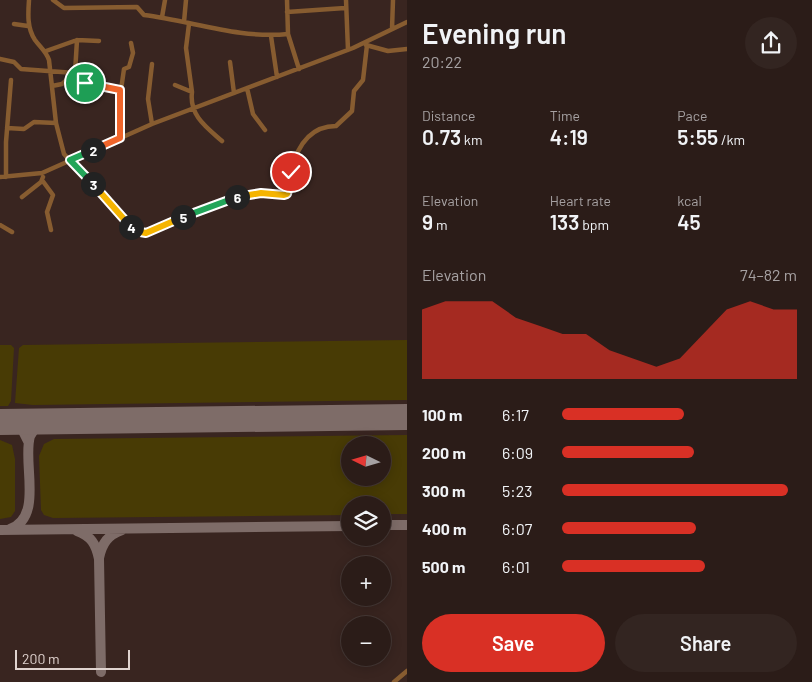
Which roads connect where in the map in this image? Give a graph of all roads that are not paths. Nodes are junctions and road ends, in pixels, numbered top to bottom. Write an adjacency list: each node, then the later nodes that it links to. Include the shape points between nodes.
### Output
1 (29, 0): 16 (street)
2 (53, 0): 9 (street, via 64,8)
3 (105, 0): 9 (street)
4 (165, 0): 12 (street)
5 (186, 0): 14 (street)
6 (287, 0): 11 (street)
7 (346, 0): 10 (street)
8 (393, 0): 17 (street)
9 (105, 6): 12 (street, via 137,7 143,15)
10 (345, 8): 11 (street); 25 (street)
11 (287, 12): 18 (street)
12 (162, 17): 14 (street)
13 (407, 22): 17 (street)
14 (186, 23): 19 (street, via 243,35); 39 (street)
15 (14, 24): 16 (street)
16 (28, 26): 26 (street)
17 (392, 29): 23 (street)
18 (288, 34): 19 (street); 30 (street)
19 (271, 36): 33 (street)
20 (77, 40): 21 (street); 26 (street); 32 (street)
21 (99, 41)
22 (131, 43): 38 (street, via 132,60 124,69)
23 (365, 44): 24 (street, via 388,51); 25 (street); 49 (street, via 363,80 354,91 352,111 336,126 323,126 316,130 301,145 287,194 261,193 237,197 141,233 135,231)
24 (407, 49)
25 (348, 50): 30 (street)
26 (46, 52): 31 (street)
27 (0, 59): 31 (street, via 14,62 21,69)
28 (230, 62): 40 (street)
29 (152, 64): 43 (street, via 148,106)
30 (299, 69): 33 (street)
31 (50, 71): 32 (street); 36 (street)
32 (75, 73): 36 (street, via 62,84); 38 (street, via 86,84)
33 (277, 77): 37 (street)
34 (11, 80): 44 (street)
35 (175, 84): 39 (street)
36 (52, 86): 42 (street)
37 (248, 88): 40 (street); 45 (street, via 253,114)
38 (120, 90): 46 (street)
39 (192, 92): 41 (street)
40 (234, 93): 41 (street)
41 (193, 109): 43 (street); 47 (street, via 201,122)
42 (56, 123): 44 (street, via 34,122 24,129); 49 (street, via 61,147)
43 (152, 124): 46 (street)
44 (7, 128): 48 (street)
45 (265, 130)
46 (120, 138): 49 (street)
47 (222, 141)
48 (3, 142): 52 (street)
49 (70, 160): 50 (street)
50 (42, 173): 52 (street); 53 (street)
51 (0, 177): 52 (street)
52 (6, 177)
53 (42, 180): 54 (street); 56 (street, via 53,195 47,212)
54 (22, 197)
55 (0, 225): 57 (street)
56 (51, 230)
57 (12, 232)
58 (407, 671): 59 (street)
59 (394, 682)

